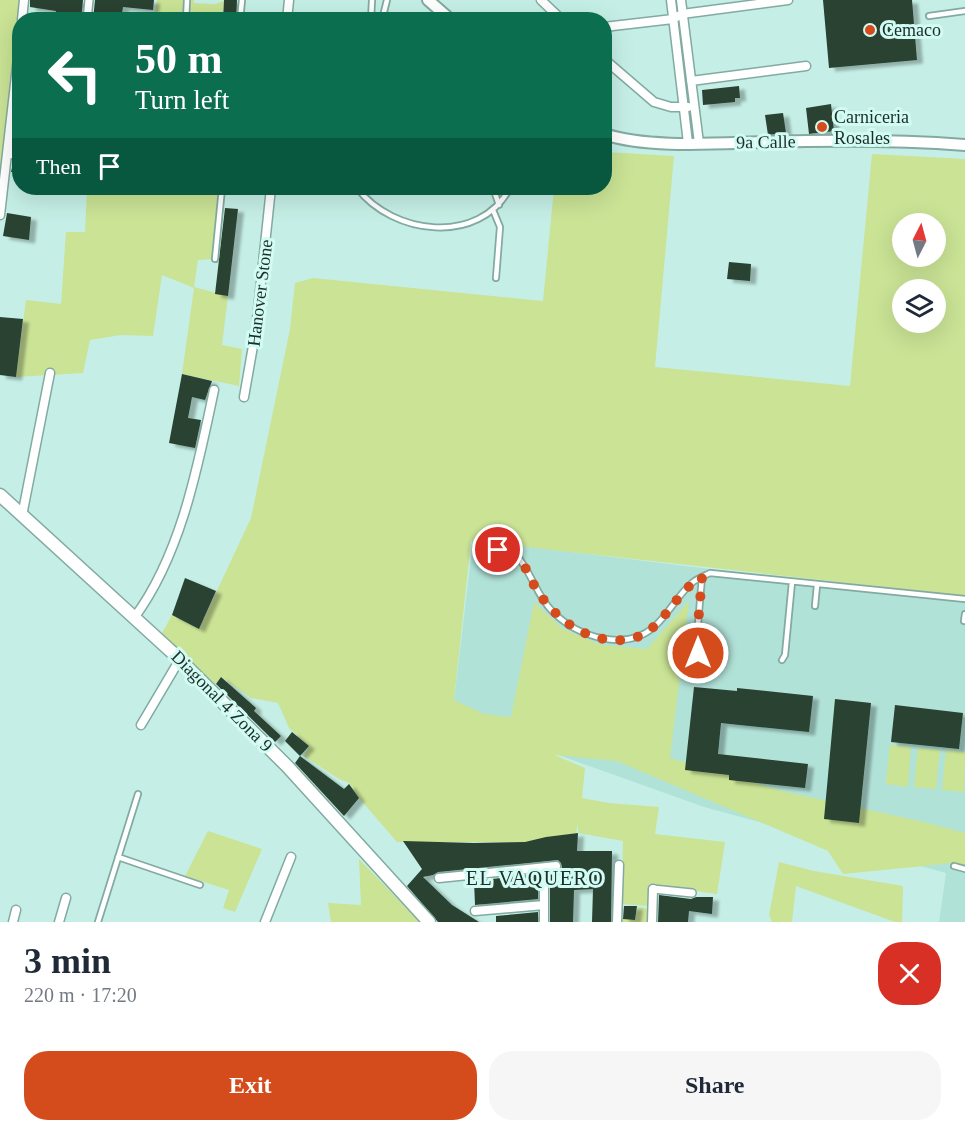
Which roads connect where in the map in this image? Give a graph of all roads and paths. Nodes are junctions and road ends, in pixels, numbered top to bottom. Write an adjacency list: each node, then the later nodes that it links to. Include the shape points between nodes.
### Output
1 (428, 0): 7 (street)
2 (541, 0): 8 (street)
3 (671, 0): 11 (street)
4 (681, 0): 9 (street)
5 (788, 0): 9 (street)
6 (965, 11): 10 (lane)
7 (442, 12)
8 (554, 12)
9 (682, 14): 11 (street); 15 (street)
10 (929, 16)
11 (673, 19): 12 (street); 16 (street)
12 (612, 26)
13 (612, 66): 16 (street, via 654,102)
14 (806, 66): 15 (street)
15 (691, 81): 17 (street)
16 (684, 107): 17 (street); 20 (street)
17 (694, 107): 20 (street)
18 (12, 110): 31 (street)
19 (612, 136): 20 (street, 9a Calle)
20 (693, 143): 21 (street, 9a Calle, via 860,140)
21 (965, 145)
22 (12, 148): 23 (lane)
23 (11, 156)
24 (221, 195): 32 (lane)
25 (270, 195): 36 (street, Hanover Stone)
26 (363, 195): 30 (lane, via 378,209 407,222 445,227 475,221)
27 (495, 195): 29 (lane)
28 (505, 195): 29 (lane)
29 (499, 205): 30 (lane)
30 (494, 210): 33 (lane, via 500,227)
31 (0, 215)
32 (215, 259)
33 (496, 278)
34 (50, 373): 38 (street)
35 (214, 390): 46 (street, via 177,531 158,578)
36 (244, 397)
37 (0, 495): 38 (main road, Diagonal 4 Zona 9)
38 (21, 516): 46 (main road, Diagonal 4 Zona 9)
39 (489, 569): 40 (lane, via 493,551 515,554 553,612 577,630 620,640 644,635)
40 (702, 577): 41 (lane, via 719,573); 48 (lane)
41 (792, 582): 42 (lane); 50 (lane)
42 (817, 585): 43 (lane); 44 (lane)
43 (965, 599)
44 (815, 606)
45 (965, 614): 47 (lane)
46 (134, 618): 49 (main road, Diagonal 4 Zona 9)
47 (964, 621)
48 (698, 653)
49 (180, 659): 51 (street); 72 (main road, Diagonal 4 Zona 9, via 287,766)
50 (782, 660)
51 (141, 725)
52 (138, 794): 53 (lane)
53 (118, 857): 61 (lane); 70 (lane)
54 (291, 857): 71 (street)
55 (619, 865): 74 (street)
56 (556, 866): 58 (street)
57 (954, 866): 59 (lane)
58 (544, 867): 60 (street); 65 (street)
59 (965, 869)
60 (439, 878)
61 (200, 885)
62 (653, 889): 63 (street); 75 (street)
63 (692, 893)
64 (66, 898): 69 (street)
65 (544, 905): 67 (street); 73 (street)
66 (16, 910): 68 (street)
67 (475, 911)
68 (13, 922)
69 (59, 922)
70 (98, 922)
71 (265, 922)
72 (429, 922)
73 (544, 922)
74 (617, 922)
75 (652, 922)

